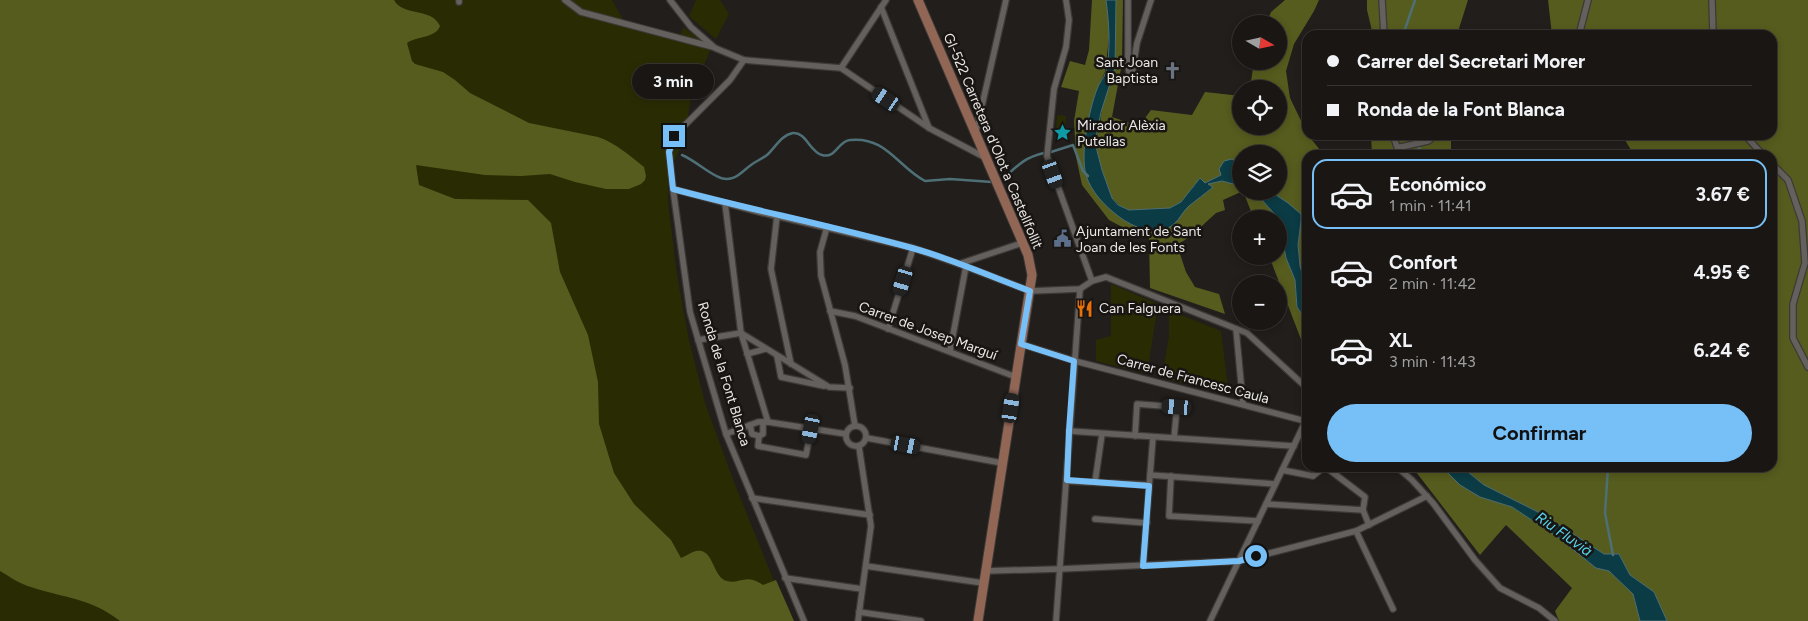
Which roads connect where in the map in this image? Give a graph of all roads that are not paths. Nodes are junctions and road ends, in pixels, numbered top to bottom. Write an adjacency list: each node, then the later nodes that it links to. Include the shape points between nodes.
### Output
1 (565, 0): 16 (street, via 580,12)
2 (670, 0): 16 (street, via 691,27)
3 (886, 0): 12 (street)
4 (918, 0): 20 (street, GI-522 Carretera d'Olot a Castellfollit)
5 (1006, 0): 20 (street)
6 (1066, 0): 34 (street, via 1067,38 1054,89 1047,156)
7 (1128, 0): 8 (street, via 1131,81 1137,43)
8 (1151, 0)
9 (1382, 0): 13 (street)
10 (1588, 0): 14 (street)
11 (1712, 0): 15 (street)
12 (881, 7): 18 (street); 19 (street)
13 (1384, 30)
14 (1580, 30)
15 (1713, 30)
16 (716, 48): 17 (street)
17 (744, 60): 18 (street); 27 (street, Ronda de la Font Blanca, via 730,80 674,136 669,152)
18 (841, 68): 19 (street)
19 (929, 128): 25 (street)
20 (976, 132): 25 (street, GI-522 Carretera d'Olot a Castellfollit)
21 (1395, 140): 22 (street, via 1397,147 1401,147)
22 (1429, 140)
23 (1750, 140): 24 (street)
24 (1758, 150)
25 (986, 158): 31 (street, GI-522 Carretera d'Olot a Castellfollit)
26 (1777, 169): 51 (street, via 1788,180 1802,221 1805,263 1793,304 1793,338)
27 (673, 189): 28 (street); 43 (street, Ronda de la Font Blanca, via 690,312)
28 (725, 203): 29 (street); 42 (street)
29 (777, 216): 30 (street); 50 (street, via 771,269)
30 (827, 228): 32 (street); 37 (street, via 820,252 821,276)
31 (1022, 242): 33 (street); 36 (street, GI-522 Carretera d'Olot a Castellfollit, via 1032,275)
32 (913, 248): 33 (street); 39 (street)
33 (963, 265): 36 (street); 46 (street)
34 (1092, 281): 35 (street); 38 (street, via 1106,277)
35 (1080, 289): 36 (street); 49 (street)
36 (1030, 291): 44 (street, GI-522 Carretera d'Olot a Castellfollit)
37 (830, 311): 39 (street, Carrer de Josep Marguí, via 855,316); 55 (street)
38 (1232, 327)
39 (888, 330): 46 (street, Carrer de Josep Marguí)
40 (1236, 330): 56 (street)
41 (1239, 330): 53 (street, via 1248,333)
42 (741, 334): 43 (street); 45 (street); 47 (street)
43 (698, 340): 64 (street, Ronda de la Font Blanca)
44 (1021, 344): 49 (street, Carrer de Francesc Caula); 52 (street, GI-522 Carretera d'Olot a Castellfollit)
45 (764, 349): 47 (street); 48 (street)
46 (950, 351): 52 (street, Carrer de Josep Marguí)
47 (747, 354): 58 (street)
48 (777, 356): 50 (street); 54 (street, via 781,377)
49 (1074, 361): 56 (street, Carrer de Francesc Caula); 63 (street)
50 (791, 364): 54 (street)
51 (1808, 367)
52 (1016, 377): 74 (street, GI-522 Carretera d'Olot a Castellfollit)
53 (1302, 384)
54 (829, 387): 55 (street)
55 (850, 388): 60 (street)
56 (1243, 404): 57 (street, Carrer de Francesc Caula)
57 (1302, 418)
58 (765, 422): 59 (street); 62 (street); 67 (street, via 763,434)
59 (750, 425): 64 (street); 67 (street, via 752,434)
60 (855, 426): 65 (street); 70 (street, via 866,431)
61 (1302, 428): 72 (street)
62 (811, 429): 65 (street); 67 (street, via 806,455 758,446)
63 (1069, 431): 66 (street); 81 (street)
64 (726, 434): 86 (street, Ronda de la Font Blanca)
65 (846, 434): 73 (street, via 847,441)
66 (1102, 434): 68 (street); 82 (street)
67 (758, 436)
68 (1135, 436): 69 (street); 71 (street, via 1137,404 1177,407)
69 (1153, 437): 71 (street); 79 (street)
70 (867, 438): 73 (street); 74 (street)
71 (1174, 438): 72 (street)
72 (1294, 446): 75 (street)
73 (859, 447): 89 (street)
74 (1002, 463): 99 (street, GI-522 Carretera d'Olot a Castellfollit)
75 (1282, 470): 76 (street, via 1313,476); 83 (street)
76 (1318, 472)
77 (1332, 472): 88 (street, via 1364,497)
78 (1402, 472): 85 (street)
79 (1150, 475): 80 (street); 84 (street)
80 (1171, 476): 83 (street); 91 (street, via 1169,516)
81 (1067, 480): 82 (street); 98 (street)
82 (1095, 482): 84 (street)
83 (1274, 484): 87 (street)
84 (1149, 486): 92 (street)
85 (1427, 496): 93 (street); 111 (street, via 1500,588 1539,608)
86 (752, 498): 89 (street); 100 (street, Ronda de la Font Blanca)
87 (1266, 504): 88 (street); 91 (street)
88 (1363, 510): 93 (street)
89 (870, 515): 96 (street)
90 (1095, 519): 92 (street)
91 (1258, 522): 95 (street)
92 (1146, 523): 97 (street)
93 (1368, 525): 94 (street)
94 (1356, 531): 95 (street); 103 (street)
95 (1239, 561): 97 (street); 110 (street)
96 (866, 566): 101 (street); 102 (street)
97 (1143, 566): 98 (street)
98 (1060, 569): 99 (street); 109 (street)
99 (985, 571): 101 (street, GI-522 Carretera d'Olot a Castellfollit)
100 (785, 578): 102 (street); 105 (street, Ronda de la Font Blanca)
101 (983, 583): 108 (street, GI-522 Carretera d'Olot a Castellfollit)
102 (862, 589): 104 (street)
103 (1393, 609)
104 (859, 612): 106 (street); 107 (street)
105 (804, 621)
106 (858, 621)
107 (921, 621)
108 (978, 621)
109 (1056, 621)
110 (1210, 621)
111 (1555, 621)

